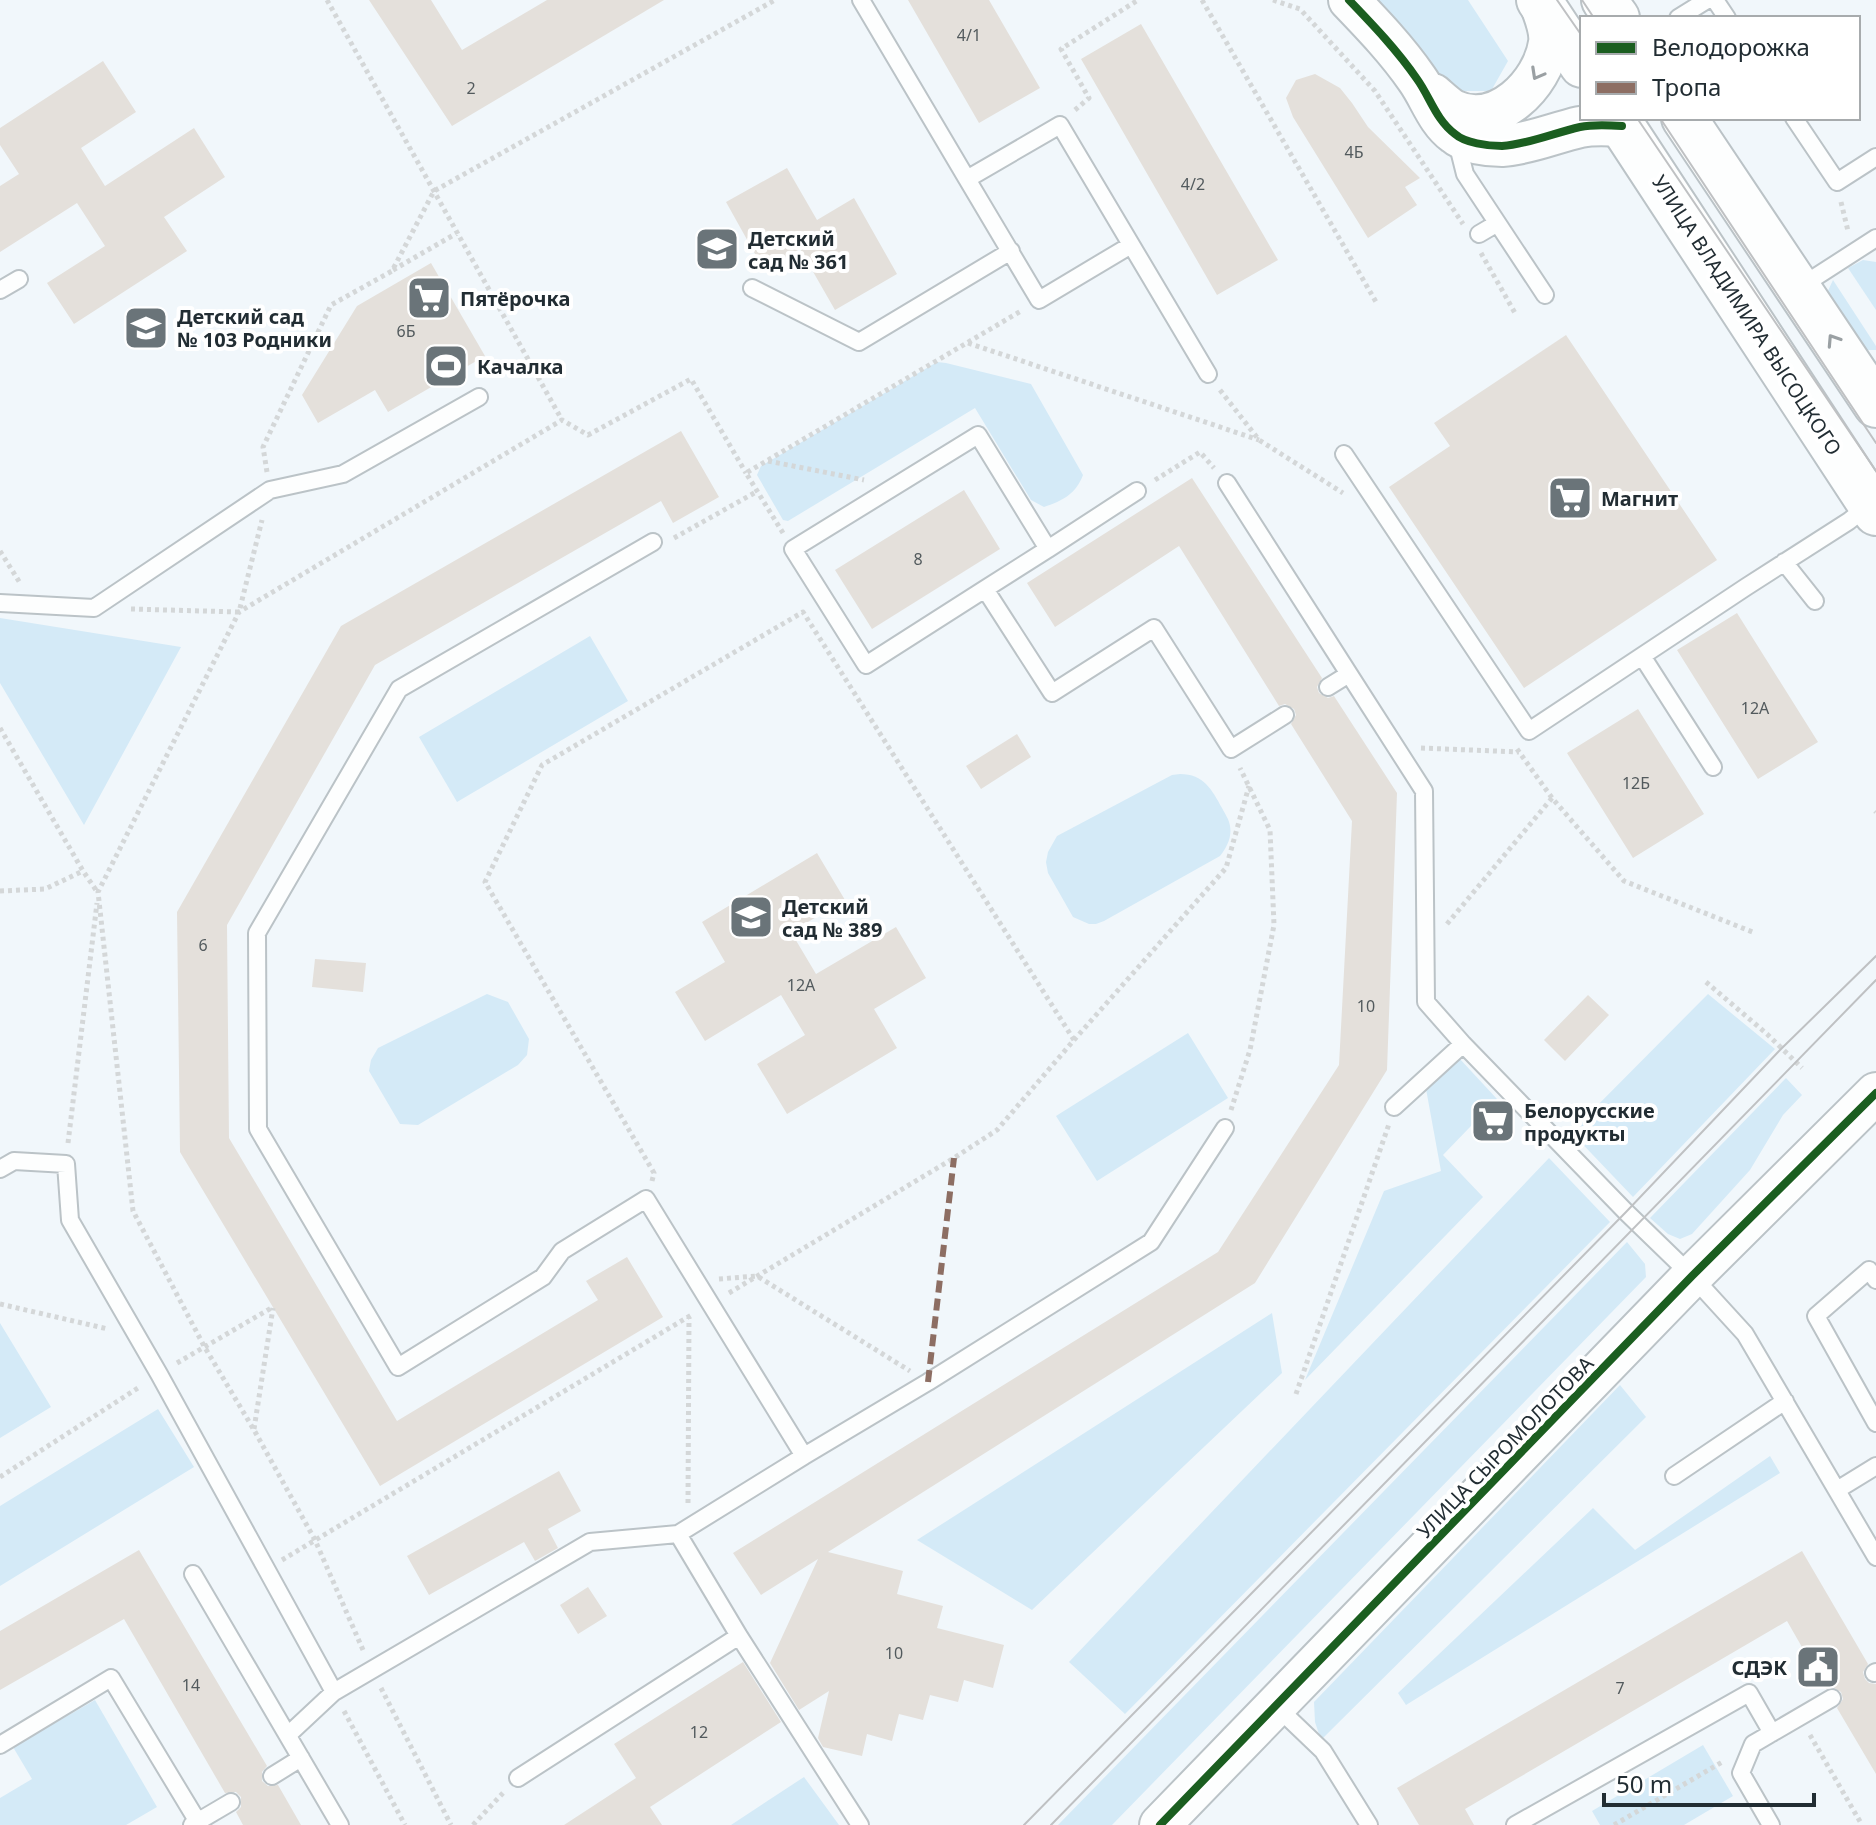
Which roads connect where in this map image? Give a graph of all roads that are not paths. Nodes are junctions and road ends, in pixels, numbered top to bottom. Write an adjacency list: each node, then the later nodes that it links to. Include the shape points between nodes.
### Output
1 (861, 0): 13 (lane)
2 (1349, 0): 7 (street)
3 (1539, 0): 6 (main road); 7 (street, one-way to 7, via 1549,41 1541,69 1511,103 1484,115 1454,110)
4 (1707, 0): 5 (lane)
5 (1681, 16)
6 (1580, 62)
7 (1420, 82): 11 (street, via 1435,112)
8 (1685, 120): 20 (main road)
9 (1795, 120): 12 (lane, via 1837,182)
10 (1620, 122): 11 (street, via 1500,146); 30 (main road, УЛИЦА ВЛАДИМИРА ВЫСОЦКОГО)
11 (1456, 136): 14 (lane, via 1465,174)
12 (1876, 157)
13 (967, 179): 17 (lane, via 1060,125); 18 (lane)
14 (1496, 224): 15 (lane); 23 (lane)
15 (1475, 237)
16 (1876, 238): 20 (lane)
17 (1131, 245): 18 (lane, via 1039,300); 24 (lane)
18 (1011, 251): 21 (lane, via 859,342)
19 (19, 279): 22 (lane)
20 (1799, 287): 25 (main road, one-way to 20)
21 (752, 288)
22 (0, 290)
23 (1545, 295)
24 (1208, 374)
25 (1871, 386)
26 (479, 397): 36 (lane, via 343,474 270,490 94,608)
27 (1344, 454): 37 (lane, via 1529,731)
28 (1227, 483): 38 (lane)
29 (1137, 491): 32 (lane)
30 (1873, 508): 33 (lane)
31 (653, 542): 51 (lane, via 399,689 257,933 258,1129 398,1367 543,1277 562,1251 646,1199)
32 (1048, 549): 34 (lane); 34 (lane, via 978,435 793,549 866,665)
33 (1784, 562): 35 (lane); 37 (lane)
34 (985, 589): 40 (lane, via 1052,693 1154,628 1231,749)
35 (1815, 601)
36 (0, 603)
37 (1642, 656): 41 (lane)
38 (1349, 674): 39 (lane); 42 (lane, via 1424,791 1426,1002)
39 (1328, 687)
40 (1285, 715)
41 (1713, 767)
42 (1463, 1044): 44 (lane); 47 (lane)
43 (1876, 1093): 47 (street, УЛИЦА СЫРОМОЛОТОВА)
44 (1394, 1107)
45 (1225, 1128): 51 (lane, via 1151,1242)
46 (0, 1169): 59 (lane, via 14,1161 66,1164 70,1220)
47 (1692, 1276): 49 (lane, via 1745,1334); 61 (street, УЛИЦА СЫРОМОЛОТОВА)
48 (1876, 1280): 50 (lane, via 1869,1270 1816,1316)
49 (1785, 1401): 53 (lane); 54 (lane)
50 (1876, 1423)
51 (804, 1456): 55 (lane)
52 (1876, 1466): 54 (lane)
53 (1674, 1476)
54 (1837, 1490): 56 (lane)
55 (678, 1534): 58 (lane); 59 (lane, via 590,1542)
56 (1876, 1557)
57 (193, 1574): 63 (lane)
58 (739, 1636): 67 (lane); 71 (lane)
59 (334, 1692): 63 (lane)
60 (1832, 1698): 62 (lane)
61 (1276, 1706): 72 (street, УЛИЦА СЫРОМОЛОТОВА); 73 (lane, via 1323,1751)
62 (1772, 1733): 74 (lane, via 1749,1693); 75 (lane, via 1753,1744 1741,1773)
63 (288, 1735): 65 (lane)
64 (0, 1745): 69 (lane, via 111,1678)
65 (301, 1758): 66 (lane); 70 (lane)
66 (272, 1776)
67 (518, 1778)
68 (231, 1802): 69 (lane)
69 (195, 1824)
70 (340, 1825)
71 (860, 1825)
72 (1160, 1825)
73 (1369, 1825)
74 (1515, 1825)
75 (1771, 1825)

